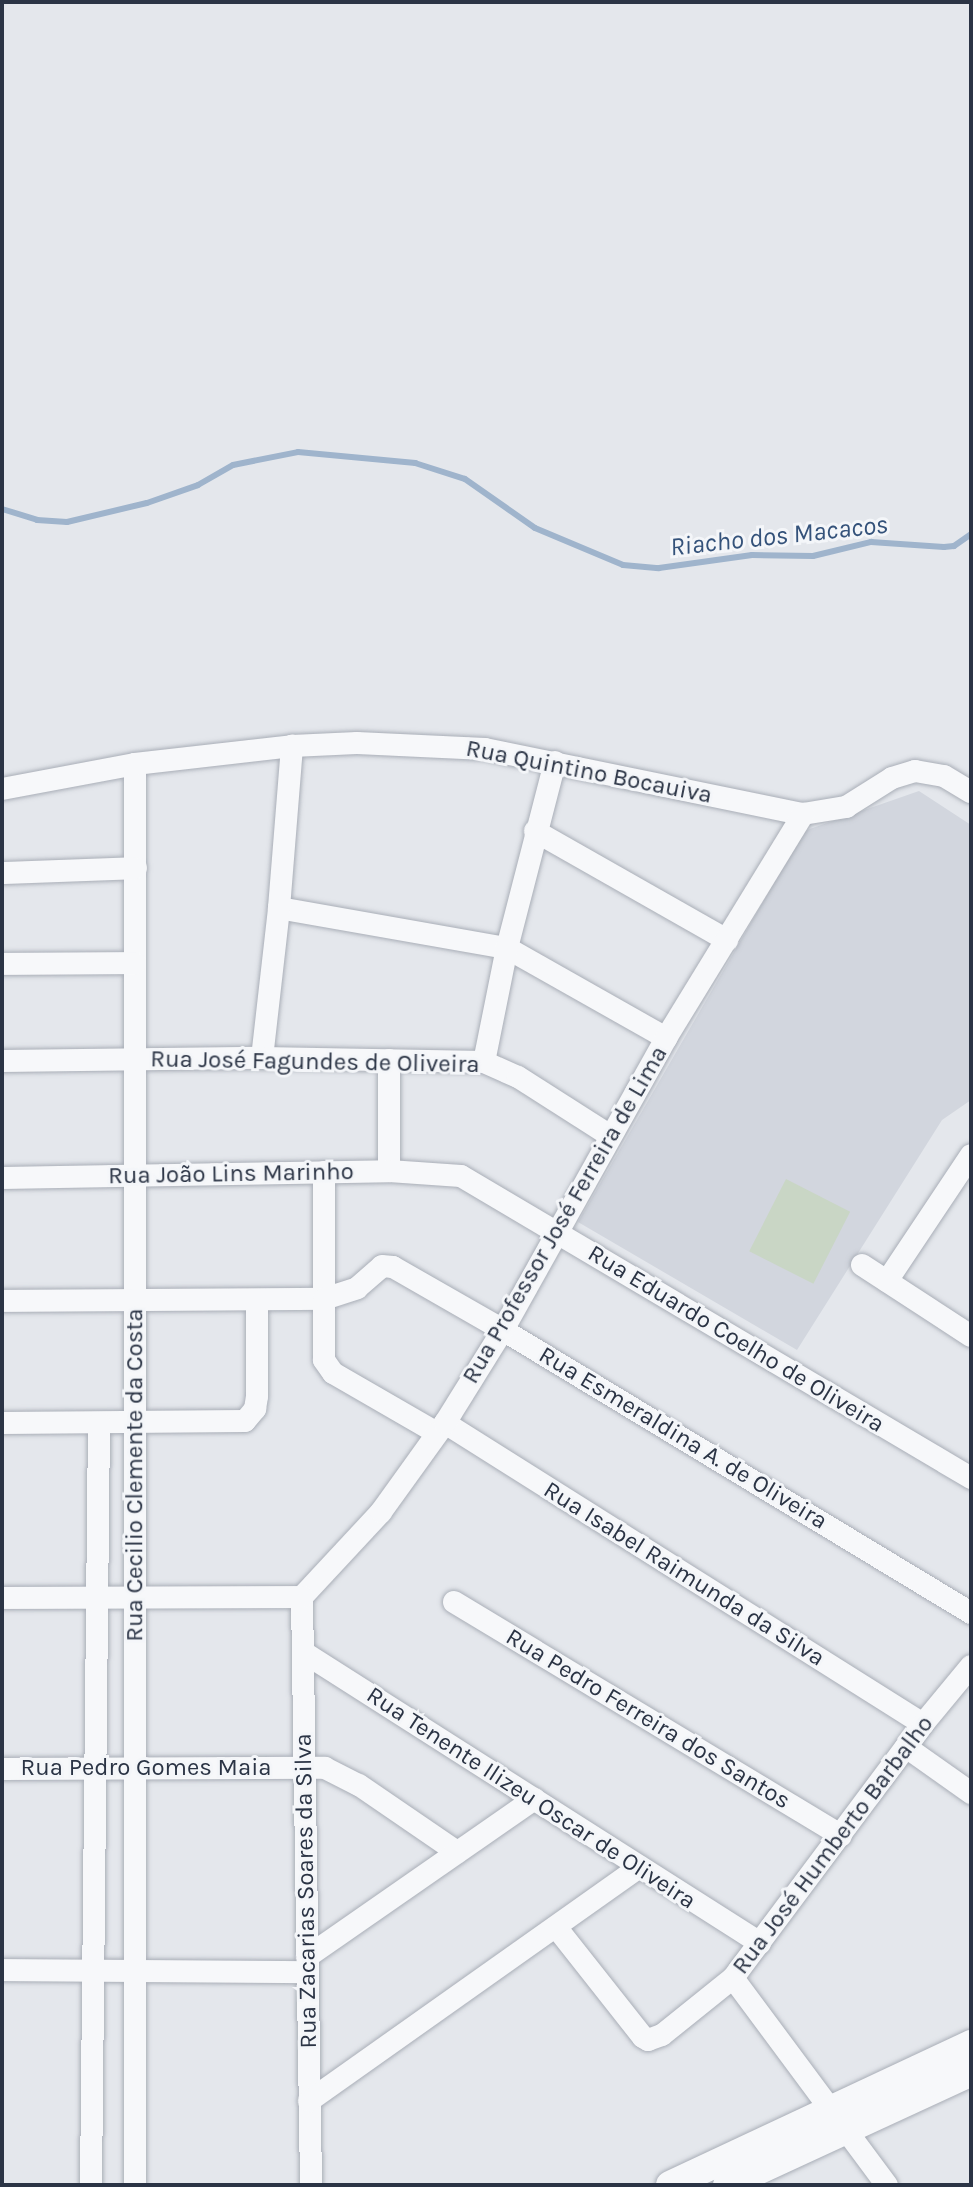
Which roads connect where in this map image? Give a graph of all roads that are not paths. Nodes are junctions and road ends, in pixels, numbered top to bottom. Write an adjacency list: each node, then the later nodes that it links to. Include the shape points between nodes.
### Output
1 (292, 746): 2 (street, Rua Quintino Bocauiva, via 424,744); 3 (street, Rua Quintino Bocauiva); 10 (street)
2 (555, 762): 6 (street, Rua Quintino Bocauiva); 7 (street)
3 (135, 764): 4 (street, Rua Quintino Bocauiva); 8 (street, Rua Cecilio Clemente da Costa)
4 (2, 789)
5 (971, 792): 6 (street, Rua Quintino Bocauiva, via 944,776 915,771 892,778 846,807)
6 (803, 814): 11 (street, Rua Professor José Ferreira de Lima)
7 (535, 831): 11 (street); 12 (street)
8 (136, 868): 9 (street); 13 (street, Rua Cecilio Clemente da Costa)
9 (2, 873)
10 (279, 908): 12 (street); 16 (street)
11 (727, 940): 15 (street, Rua Professor José Ferreira de Lima)
12 (507, 948): 15 (street); 20 (street)
13 (135, 963): 14 (street); 17 (street, Rua Cecilio Clemente da Costa)
14 (2, 964)
15 (666, 1038): 21 (street, Rua Professor José Ferreira de Lima)
16 (262, 1058): 17 (street, Rua José Fagundes de Oliveira); 18 (street, Rua José Fagundes de Oliveira)
17 (136, 1060): 19 (street, Rua José Fagundes de Oliveira); 25 (street, Rua Cecilio Clemente da Costa)
18 (389, 1060): 20 (street, Rua José Fagundes de Oliveira); 23 (street)
19 (2, 1061)
20 (484, 1062): 21 (street, Rua José Fagundes de Oliveira, via 518,1077)
21 (609, 1135): 28 (street, Rua Professor José Ferreira de Lima)
22 (971, 1155): 30 (street)
23 (389, 1171): 24 (street, Rua João Lins Marinho); 26 (street, Rua João Lins Marinho)
24 (324, 1172): 25 (street, Rua João Lins Marinho); 31 (street, Rua Isabel Raimunda da Silva)
25 (135, 1176): 27 (street, Rua João Lins Marinho); 32 (street, Rua Cecilio Clemente da Costa)
26 (461, 1176): 28 (street, Rua Eduardo Coelho de Oliveira)
27 (2, 1178)
28 (557, 1233): 35 (street, Rua Professor José Ferreira de Lima); 41 (street, Rua Eduardo Coelho de Oliveira)
29 (862, 1265): 30 (street)
30 (887, 1281): 36 (street)
31 (324, 1299): 33 (street); 35 (street, Rua Esmeraldina A. de Oliveira, via 357,1288 382,1266 393,1267); 40 (street, Rua Isabel Raimunda da Silva, via 324,1360 333,1373)
32 (135, 1300): 33 (street); 34 (street); 39 (street, Rua Cecilio Clemente da Costa)
33 (257, 1300): 39 (street, via 257,1396 251,1417 235,1423)
34 (2, 1301)
35 (503, 1330): 40 (street, Rua Professor José Ferreira de Lima); 47 (street, Rua Esmeraldina A. de Oliveira)
36 (971, 1336)
37 (2, 1423): 38 (street)
38 (99, 1423): 39 (street); 42 (street, Rua Cecilio Clemente da Costa)
39 (135, 1423): 43 (street, Rua Cecilio Clemente da Costa)
40 (441, 1428): 44 (street, Rua Professor José Ferreira de Lima, via 381,1512); 50 (street, Rua Isabel Raimunda da Silva)
41 (971, 1478)
42 (97, 1597): 43 (street); 45 (street); 54 (street, Rua Cecilio Clemente da Costa)
43 (135, 1597): 44 (street); 55 (street, Rua Cecilio Clemente da Costa)
44 (302, 1597): 48 (street, Rua Zacarias Soares da Silva)
45 (2, 1598)
46 (454, 1602): 58 (street, Rua Pedro Ferreira dos Santos)
47 (971, 1613)
48 (303, 1652): 52 (street, Rua Zacarias Soares da Silva); 57 (street, Rua Tenente Ilizeu Oscar de Oliveira)
49 (971, 1666): 50 (street, Rua José Humberto Barbalho)
50 (923, 1724): 51 (street, Rua José Humberto Barbalho)
51 (906, 1747): 56 (street); 58 (street, Rua José Humberto Barbalho)
52 (304, 1766): 55 (street, Rua Pedro Gomes Maia); 59 (street, Rua Pedro Gomes Maia, via 347,1777); 63 (street, Rua Zacarias Soares da Silva)
53 (2, 1769): 54 (street, Rua Pedro Gomes Maia)
54 (95, 1769): 55 (street, Rua Pedro Gomes Maia); 65 (street, Rua Cecilio Clemente da Costa)
55 (135, 1769): 66 (street, Rua Cecilio Clemente da Costa)
56 (971, 1793)
57 (534, 1799): 59 (street); 60 (street, Rua Tenente Ilizeu Oscar de Oliveira)
58 (841, 1835): 62 (street, Rua José Humberto Barbalho)
59 (457, 1852): 63 (street)
60 (640, 1867): 61 (street); 62 (street, Rua Tenente Ilizeu Oscar de Oliveira)
61 (556, 1927): 67 (street, Rua José Humberto Barbalho, via 648,2040 677,2025); 70 (street)
62 (760, 1943): 67 (street, Rua José Humberto Barbalho)
63 (307, 1964): 66 (street); 70 (street, Rua Zacarias Soares da Silva)
64 (2, 1970): 65 (street)
65 (93, 1970): 66 (street); 72 (street, Rua Cecilio Clemente da Costa)
66 (135, 1971): 73 (street, Rua Cecilio Clemente da Costa)
67 (733, 1978): 71 (street)
68 (971, 2044): 71 (street)
69 (971, 2072): 71 (street)
70 (309, 2101): 74 (street, Rua Zacarias Soares da Silva)
71 (839, 2119): 75 (street); 76 (street); 77 (street)
72 (91, 2185)
73 (135, 2185)
74 (311, 2185)
75 (670, 2185)
76 (727, 2185)
77 (887, 2185)

